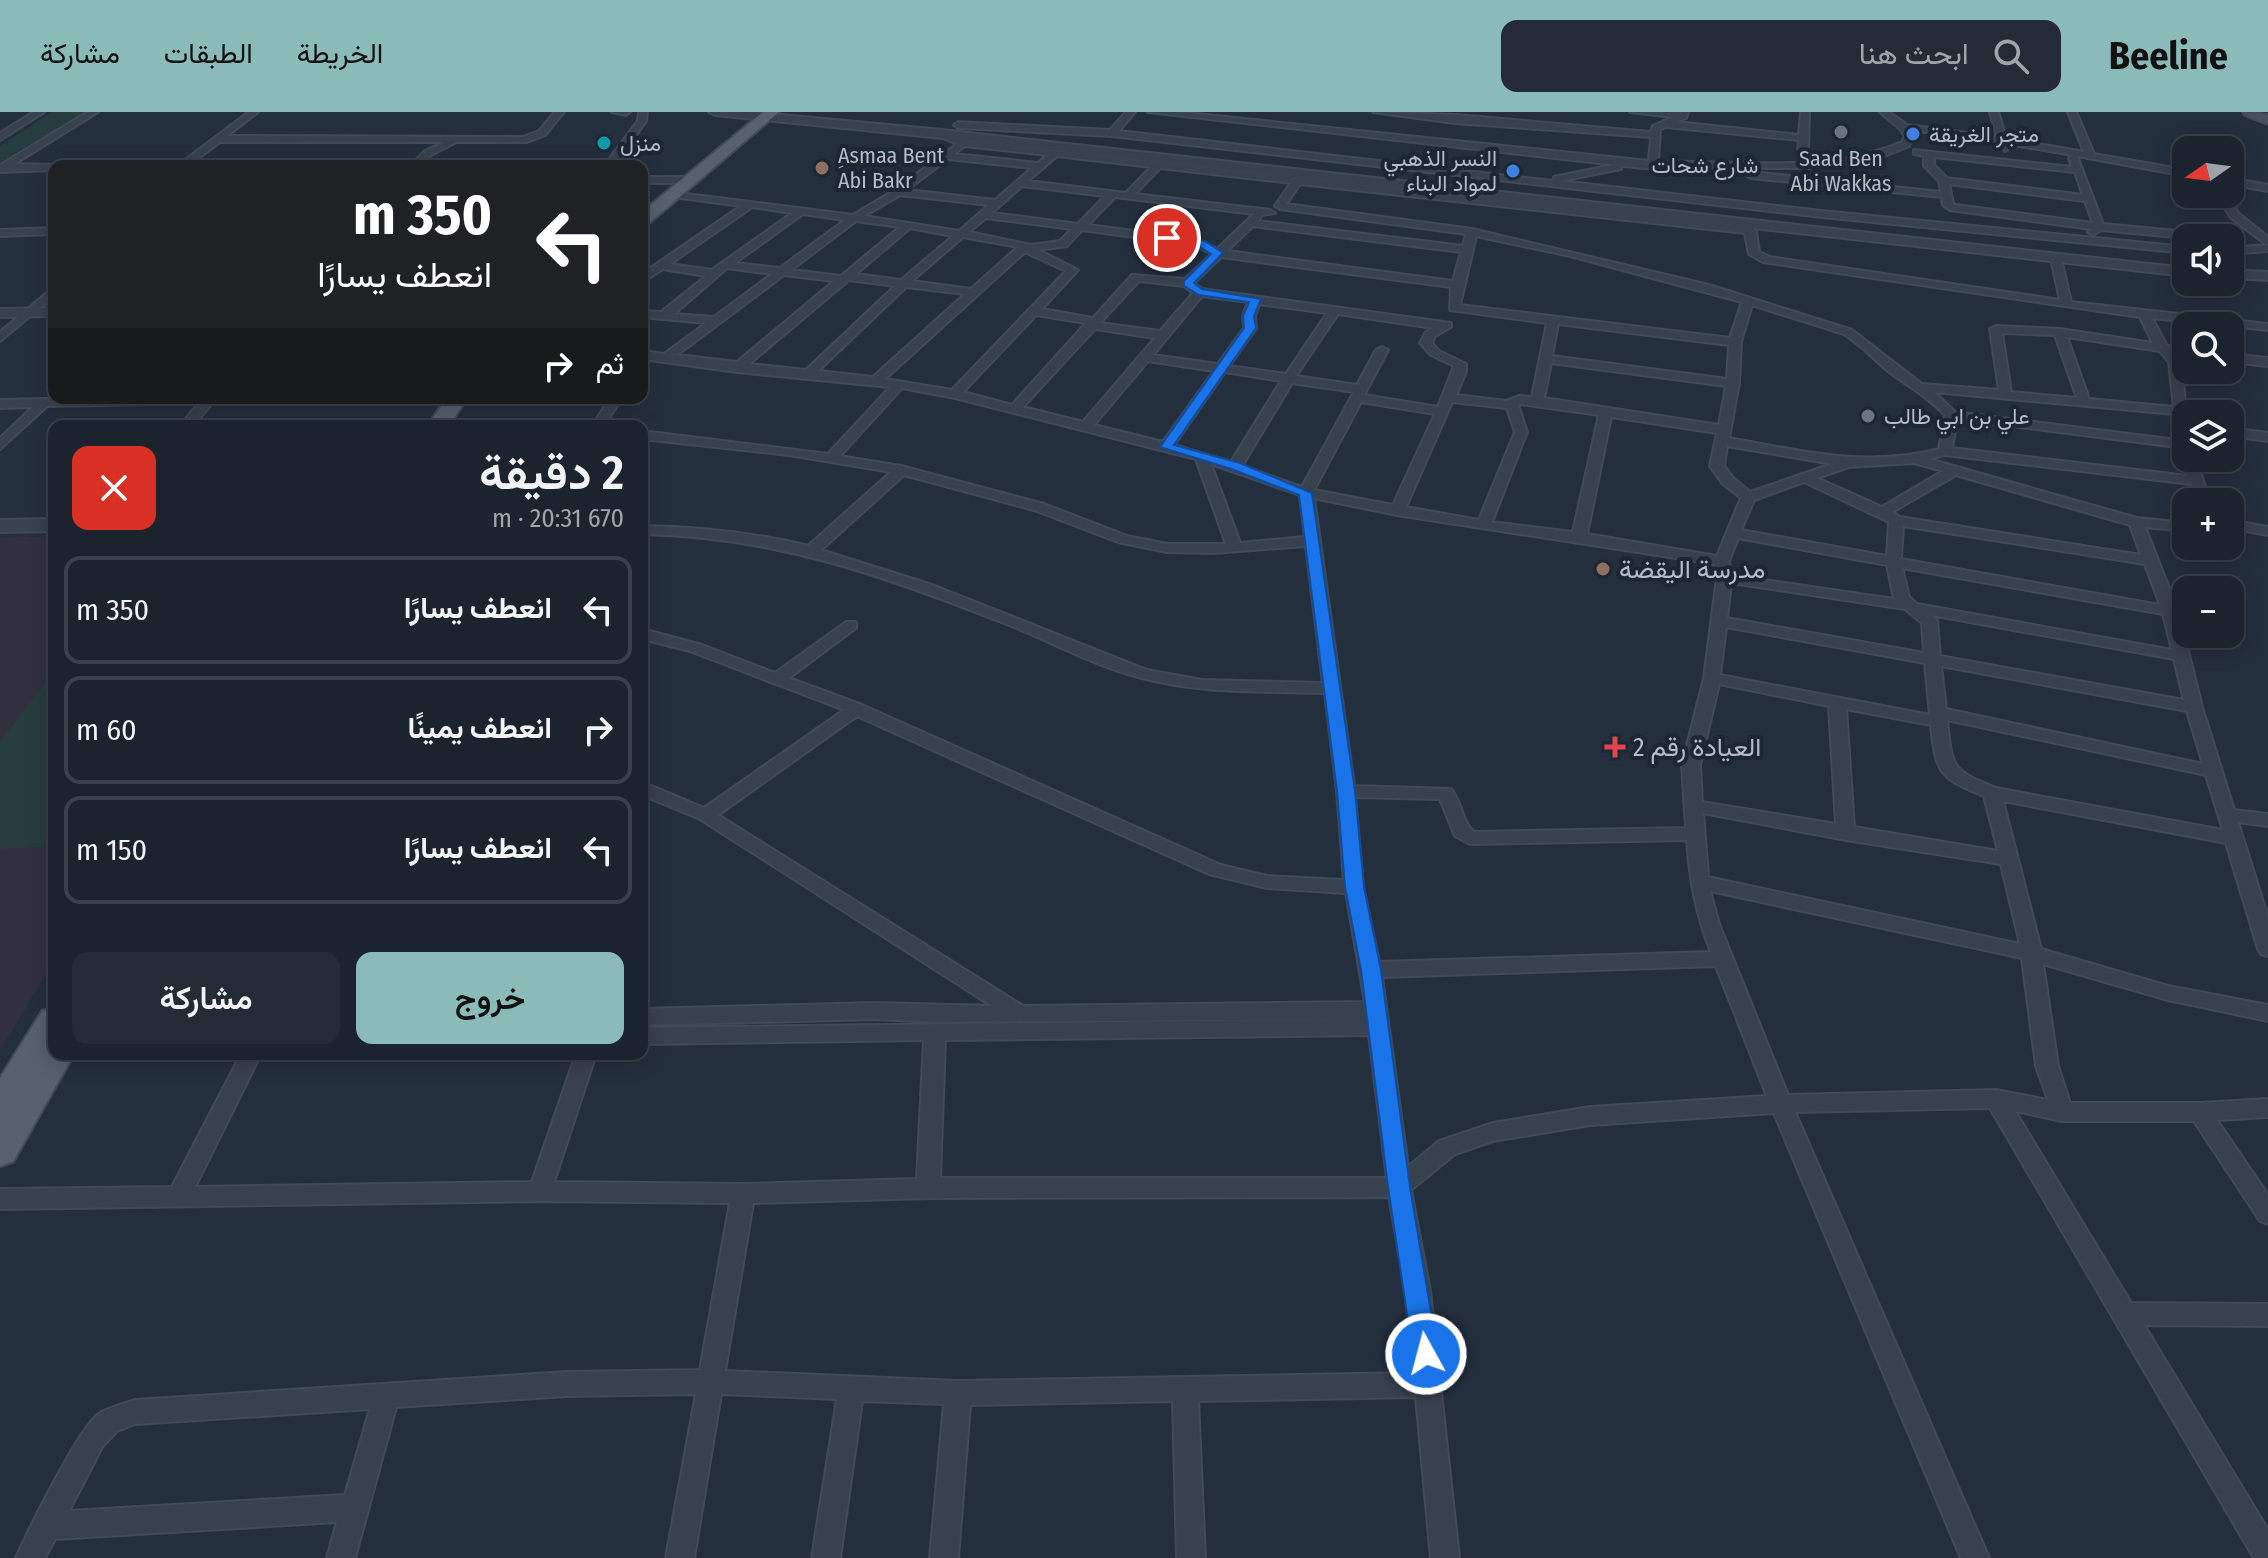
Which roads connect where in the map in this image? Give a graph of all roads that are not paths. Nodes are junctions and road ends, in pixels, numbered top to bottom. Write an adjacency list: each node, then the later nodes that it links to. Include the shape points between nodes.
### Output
1 (40, 112): 30 (street)
2 (94, 112): 55 (street)
3 (254, 112): 32 (street)
4 (560, 112): 34 (street, via 530,138)
5 (616, 112): 6 (street)
6 (626, 112)
7 (643, 112): 47 (street)
8 (715, 112): 20 (street)
9 (815, 112): 27 (street)
10 (975, 112): 27 (street)
11 (1131, 112): 28 (street)
12 (1152, 112): 25 (street)
13 (1377, 112): 22 (street)
14 (1634, 112): 21 (street)
15 (1805, 112): 31 (street)
16 (1884, 112): 26 (street)
17 (1994, 112): 33 (street)
18 (2072, 112): 44 (street)
19 (2249, 112): 23 (main road)
20 (761, 114): 27 (street); 64 (main road)
21 (1684, 114): 24 (street)
22 (1456, 117): 29 (street); 35 (street)
23 (2268, 120)
24 (1663, 124): 29 (street); 31 (street)
25 (1309, 127): 38 (street); 39 (street)
26 (1904, 127): 33 (street); 37 (street, via 1906,144)
27 (951, 129): 28 (street); 36 (street); 65 (street); 71 (street)
28 (1112, 133): 39 (street)
29 (1656, 135): 49 (street)
30 (0, 137)
31 (1802, 138): 50 (street)
32 (218, 139): 34 (street); 45 (street)
33 (2002, 140): 40 (street); 48 (street)
34 (455, 141): 46 (street)
35 (1445, 141): 38 (street); 49 (street)
36 (963, 143): 42 (street); 43 (street)
37 (1895, 150): 41 (street); 50 (street, شارع شحات, via 1847,162)
38 (1399, 151): 39 (street); 62 (street)
39 (1292, 153)
40 (2072, 153): 44 (street); 56 (street)
41 (1929, 154): 48 (street); 58 (street, via 1929,166)
42 (1053, 155): 52 (street); 53 (street)
43 (946, 156): 52 (street); 67 (street)
44 (2090, 156): 57 (street)
45 (190, 160)
46 (421, 160)
47 (613, 160)
48 (2009, 161): 56 (street)
49 (1653, 164): 51 (street, شارع شحات); 62 (street, شارع شحات, via 1588,171)
50 (1804, 164): 51 (street, شارع شحات)
51 (1677, 165): 69 (street)
52 (1039, 166): 61 (street)
53 (1157, 166): 60 (street); 70 (street)
54 (48, 167): 55 (street)
55 (2, 168)
56 (2078, 170): 72 (street)
57 (2172, 171)
58 (1944, 180): 69 (street); 72 (street)
59 (648, 181): 64 (street)
60 (1297, 181): 75 (street); 77 (street)
61 (1018, 183): 68 (street); 73 (street)
62 (1544, 183): 65 (street, شارع شحات); 83 (street)
63 (2244, 184): 66 (street)
64 (679, 185): 74 (street); 78 (main road)
65 (1530, 188): 71 (street, شارع شحات); 83 (street)
66 (2268, 188)
67 (898, 192): 73 (street); 81 (street)
68 (1112, 195): 70 (street); 87 (street)
69 (1947, 195): 88 (street, via 1953,208)
70 (1128, 196): 77 (street)
71 (1510, 198): 89 (street)
72 (2088, 199): 88 (street)
73 (997, 203): 80 (street)
74 (750, 204): 79 (street); 109 (street)
75 (1523, 206): 82 (street); 89 (street)
76 (2228, 208): 97 (street)
77 (1275, 210): 85 (street); 92 (street)
78 (648, 211)
79 (801, 211): 81 (street); 108 (street)
80 (986, 215): 87 (street); 94 (street)
81 (854, 218): 86 (street); 111 (street)
82 (1519, 218)
83 (1822, 218): 98 (street); 105 (street)
84 (48, 222): 91 (street)
85 (1249, 223): 101 (street); 104 (street)
86 (908, 225): 94 (street); 116 (street)
87 (1083, 226): 99 (street, via 1063,244); 104 (street, via 1201,243)
88 (2099, 227): 95 (street); 98 (street, via 2092,232)
89 (1750, 228): 106 (street); 124 (street, via 1754,254 1767,260)
90 (48, 231): 91 (street)
91 (35, 232): 93 (street)
92 (1472, 232): 101 (street); 123 (street, via 1513,235)
93 (0, 233)
94 (963, 234): 99 (street, via 1018,242); 117 (street)
95 (2172, 234)
96 (2244, 240): 97 (street)
97 (2268, 242)
98 (2091, 243): 102 (street)
99 (1025, 248): 120 (street); 129 (street, via 1073,270)
100 (2268, 248): 103 (street)
101 (1466, 249): 119 (street)
102 (2172, 249)
103 (2244, 250)
104 (1218, 253): 118 (street); 119 (street)
105 (2172, 258)
106 (2056, 259): 110 (street); 124 (street)
107 (2261, 262): 114 (street)
108 (725, 265): 111 (street); 112 (street)
109 (661, 266): 112 (street); 115 (street)
110 (2172, 271)
111 (783, 272): 116 (street); 135 (street)
112 (715, 274): 133 (street)
113 (2244, 274): 114 (street)
114 (2268, 274)
115 (648, 275)
116 (844, 277): 117 (street); 152 (street)
117 (904, 283): 120 (street); 154 (street)
118 (1187, 283): 121 (street); 136 (street, via 1136,277)
119 (1457, 285): 127 (street)
120 (971, 292): 156 (street)
121 (1199, 292): 122 (street); 140 (street)
122 (1255, 299): 128 (street); 153 (street, via 1250,328)
123 (1748, 300): 142 (street); 159 (street, via 1848,332)
124 (2066, 304): 132 (street)
125 (0, 306): 126 (street)
126 (41, 307): 130 (street); 141 (street)
127 (1454, 308): 134 (street); 137 (street)
128 (1335, 310): 137 (street); 155 (street)
129 (1031, 311): 136 (street); 162 (street)
130 (0, 313)
131 (648, 315): 133 (street)
132 (2145, 315): 138 (street); 143 (street, via 2155,338)
133 (664, 316): 135 (street)
134 (1554, 318): 142 (street); 149 (street)
135 (717, 321): 148 (street)
136 (1092, 323): 140 (street); 172 (street)
137 (1446, 326): 163 (street, via 1430,334 1426,343 1460,364)
138 (2268, 327)
139 (2060, 332): 143 (street); 161 (street, via 1996,329); 166 (street)
140 (1161, 335): 147 (street)
141 (0, 338)
142 (1735, 342): 157 (street)
143 (2167, 349): 145 (street); 164 (street, via 2175,362)
144 (1382, 350): 160 (street)
145 (2172, 350)
146 (648, 356): 148 (street)
147 (1146, 357): 153 (street); 178 (street)
148 (665, 359): 152 (street)
149 (1546, 359): 157 (street); 165 (street)
150 (2244, 361): 151 (street)
151 (2266, 366)
152 (737, 368): 154 (street)
153 (1222, 370): 155 (street); 184 (street)
154 (807, 375): 156 (street)
155 (1290, 379): 160 (street); 191 (street)
156 (876, 381): 158 (street)
157 (1733, 383): 181 (street)
158 (899, 384): 162 (street); 188 (street)
159 (1923, 387): 161 (street); 176 (street)
160 (1357, 393): 174 (street); 198 (street)
161 (2005, 393): 166 (street)
162 (955, 394): 172 (street)
163 (1448, 398): 171 (street); 174 (street)
164 (2178, 400)
165 (1537, 401): 171 (street); 175 (street)
166 (2084, 401): 173 (street)
167 (44, 403): 168 (street); 169 (street); 183 (street)
168 (48, 403)
169 (0, 404)
170 (205, 404): 177 (street)
171 (1510, 405): 206 (street, via 1521,432)
172 (1016, 408): 178 (street)
173 (2172, 410)
174 (1442, 411): 200 (street)
175 (1606, 412): 181 (street); 213 (street)
176 (1951, 415): 185 (street); 186 (street)
177 (191, 420)
178 (1087, 426): 184 (street)
179 (2244, 434): 182 (street)
180 (648, 436): 188 (street)
181 (1723, 436): 190 (street); 199 (street, via 1717,466)
182 (2268, 437)
183 (0, 445)
184 (1166, 447): 187 (street)
185 (2172, 450)
186 (1945, 451): 189 (street); 196 (street)
187 (1202, 456): 191 (street); 215 (street)
188 (831, 458): 192 (street)
189 (1915, 459): 190 (street); 193 (street)
190 (1847, 463): 195 (street)
191 (1235, 466): 198 (street)
192 (901, 470): 215 (street, via 1039,507 1123,539 1167,548); 216 (street)
193 (1955, 470): 203 (street); 204 (street)
194 (2193, 472): 196 (street)
195 (1804, 477): 199 (street); 203 (street)
196 (2197, 481): 197 (street)
197 (2199, 488)
198 (1306, 493): 200 (street); 214 (street)
199 (1748, 497): 212 (street)
200 (1397, 511): 206 (street)
201 (48, 516): 202 (street)
202 (0, 517)
203 (1890, 517): 217 (street); 218 (street)
204 (2136, 522): 208 (street); 217 (street)
205 (48, 525): 207 (street)
206 (1484, 525): 213 (street)
207 (0, 526)
208 (2172, 526)
209 (2244, 527): 211 (street)
210 (648, 530): 216 (street, via 754,537)
211 (2268, 531)
212 (1732, 533): 218 (street); 219 (street)
213 (1579, 537): 219 (street)
214 (1312, 541): 215 (street); 229 (street)
215 (1234, 547)
216 (810, 552): 229 (street, via 905,581 1160,678)
217 (2152, 561): 221 (street)
218 (1894, 564): 220 (street); 221 (street)
219 (1723, 569): 220 (street); 222 (street)
220 (1908, 606): 225 (street); 226 (street, via 1929,621)
221 (2170, 611): 225 (street)
222 (1720, 621): 226 (street); 227 (street)
223 (851, 625): 228 (street)
224 (648, 636): 228 (street)
225 (2181, 656): 231 (street)
226 (1934, 660): 231 (street); 233 (street)
227 (1712, 678): 230 (street); 238 (street, via 1691,765)
228 (777, 679): 232 (street)
229 (1330, 688): 236 (street)
230 (1837, 701): 233 (street); 243 (street)
231 (2194, 707): 234 (street)
232 (856, 709): 239 (street); 247 (street, via 1216,870 1267,882)
233 (1940, 717): 234 (street); 237 (street, via 1947,771)
234 (2216, 772): 240 (street)
235 (648, 791): 239 (street)
236 (1346, 791): 242 (street, via 1445,793 1461,832 1470,838); 247 (street)
237 (1992, 793): 244 (street); 245 (street)
238 (1693, 806): 242 (street); 243 (street)
239 (706, 815): 252 (street)
240 (2228, 815): 241 (street); 244 (street)
241 (2268, 820)
242 (1695, 834): 246 (street)
243 (1846, 834): 245 (street)
244 (2234, 838): 248 (street)
245 (2009, 859): 249 (street)
246 (1699, 882): 249 (street); 250 (street)
247 (1354, 887): 251 (street)
248 (2268, 949)
249 (2031, 953): 253 (street, via 2168,993); 266 (street, via 2047,1066)
250 (1723, 959): 251 (street); 263 (street)
251 (1371, 970): 255 (street)
252 (1019, 1013): 254 (street); 255 (street)
253 (2268, 1013)
254 (648, 1017)
255 (1377, 1019): 257 (street); 269 (street)
256 (48, 1030): 265 (main road)
257 (935, 1033): 258 (street); 270 (street)
258 (648, 1036)
259 (53, 1060): 268 (main road)
260 (248, 1060): 272 (street)
261 (584, 1060): 271 (street)
262 (1996, 1099): 263 (street); 266 (street); 276 (street)
263 (1781, 1104): 269 (street, via 1590,1116 1493,1132 1447,1147); 294 (street)
264 (2268, 1108): 267 (street)
265 (0, 1109)
266 (2062, 1112): 267 (street)
267 (2200, 1112): 275 (street)
268 (0, 1151)
269 (1399, 1187): 270 (street); 279 (street)
270 (928, 1188): 273 (street)
271 (540, 1191): 272 (street); 273 (street)
272 (180, 1194): 274 (street)
273 (743, 1194): 278 (street)
274 (0, 1199)
275 (2268, 1214)
276 (2124, 1314): 277 (street); 286 (street)
277 (2268, 1315)
278 (712, 1382): 280 (street); 283 (street, via 567,1384); 289 (street)
279 (1429, 1385): 281 (street); 293 (street)
280 (851, 1388): 282 (street); 290 (street)
281 (1185, 1388): 282 (street); 292 (street)
282 (958, 1393): 291 (street)
283 (386, 1396): 284 (street); 285 (street, via 121,1417 93,1438)
284 (356, 1508): 285 (street); 288 (street)
285 (45, 1526): 287 (street)
286 (2268, 1556)
287 (30, 1558)
288 (341, 1558)
289 (680, 1558)
290 (826, 1558)
291 (944, 1558)
292 (1191, 1558)
293 (1445, 1558)
294 (1975, 1558)

